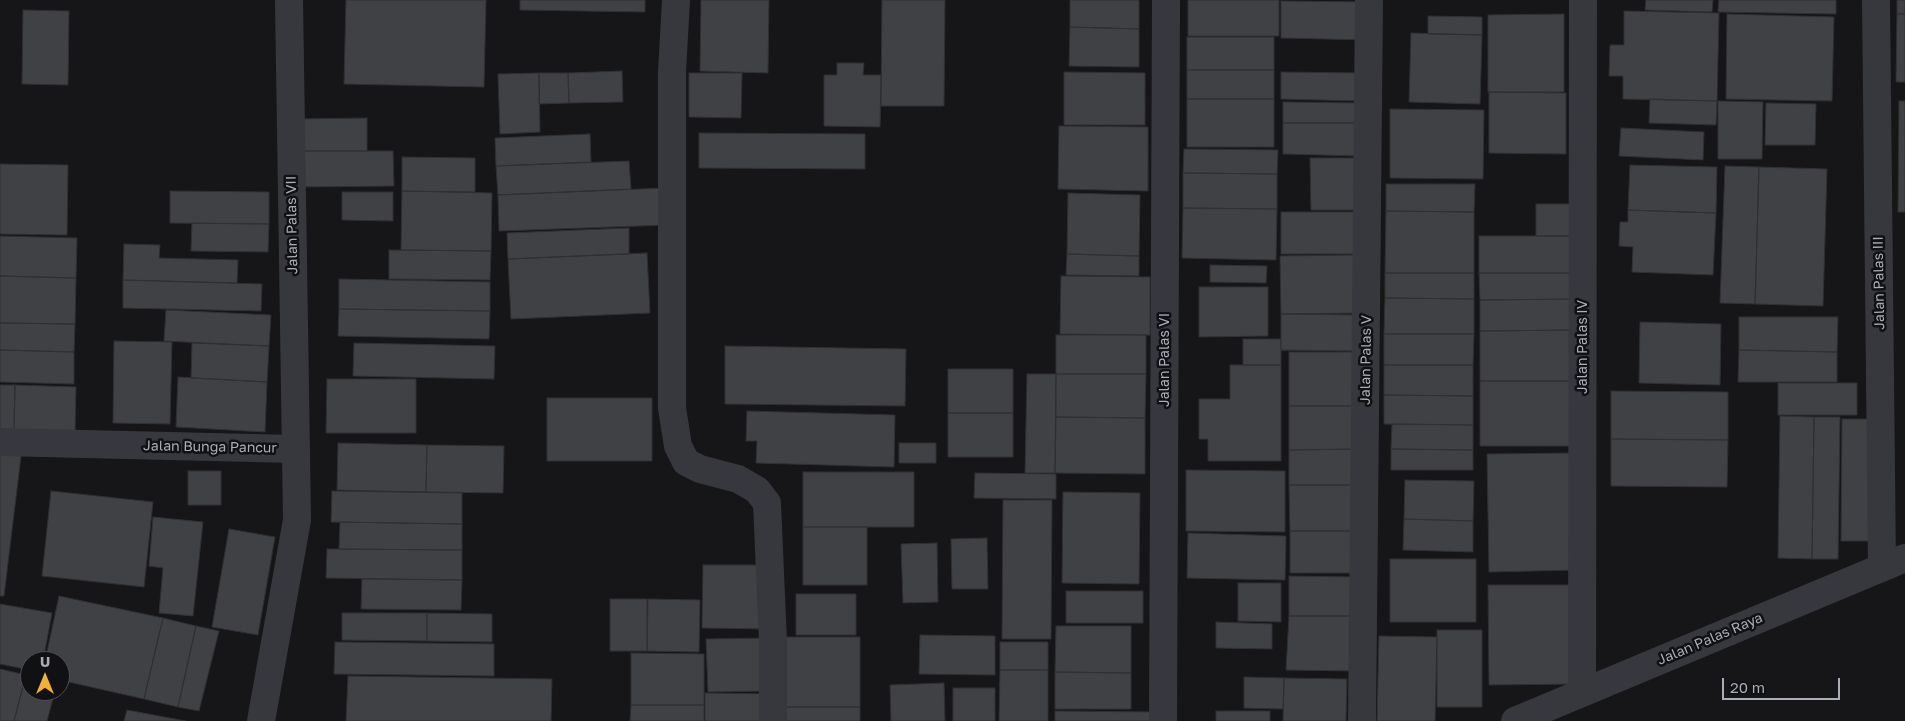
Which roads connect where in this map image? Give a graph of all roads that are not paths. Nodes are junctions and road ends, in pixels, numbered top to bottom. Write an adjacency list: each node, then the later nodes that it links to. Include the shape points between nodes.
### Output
1 (289, 0): 8 (street, Jalan Palas VII)
2 (676, 0): 12 (street, via 672,72 672,408 678,446 686,462 738,479 756,490 767,503)
3 (1166, 0): 13 (street, Jalan Palas VI)
4 (1369, 0): 14 (street, Jalan Palas V)
5 (1583, 0): 10 (street, Jalan Palas IV)
6 (1876, 0): 9 (street, Jalan Palas III)
7 (0, 442): 8 (street, Jalan Bunga Pancur)
8 (296, 449): 11 (street, Jalan Bunga Pancur, via 298,520)
9 (1894, 562): 10 (street, Jalan Palas Raya)
10 (1582, 693): 15 (street, Jalan Palas Raya)
11 (261, 721)
12 (773, 721)
13 (1163, 721)
14 (1362, 721)
15 (1515, 721)

